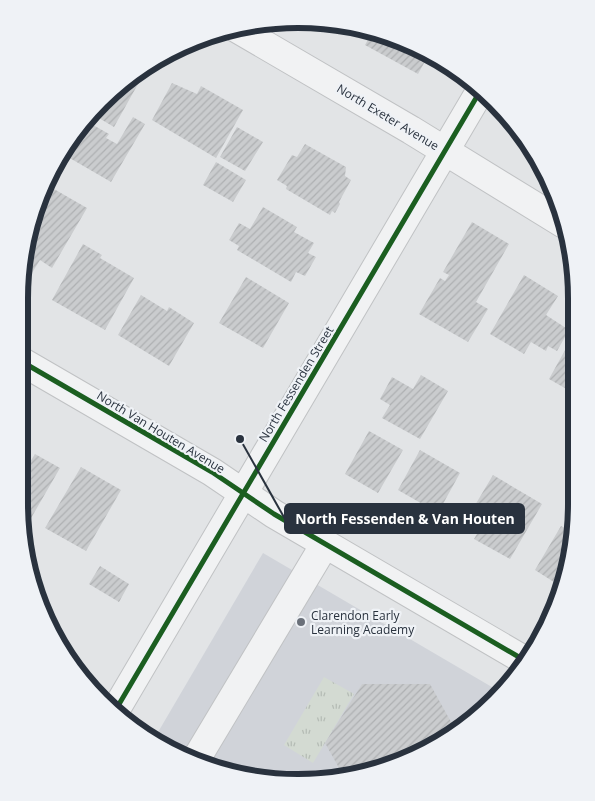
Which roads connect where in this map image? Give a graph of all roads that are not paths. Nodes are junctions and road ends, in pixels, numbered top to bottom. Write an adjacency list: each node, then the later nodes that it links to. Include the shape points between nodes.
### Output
1 (245, 33): 3 (street, North Exeter Avenue)
2 (477, 96): 3 (street, North Fessenden Street)
3 (445, 151): 4 (street, North Exeter Avenue); 6 (street, North Fessenden Street)
4 (555, 219)
5 (28, 365): 6 (street, North Van Houten Avenue)
6 (243, 493): 7 (street, North Van Houten Avenue); 9 (street, North Fessenden Street)
7 (325, 544): 8 (street, North Van Houten Avenue); 10 (street)
8 (520, 657)
9 (118, 705)
10 (199, 755)

